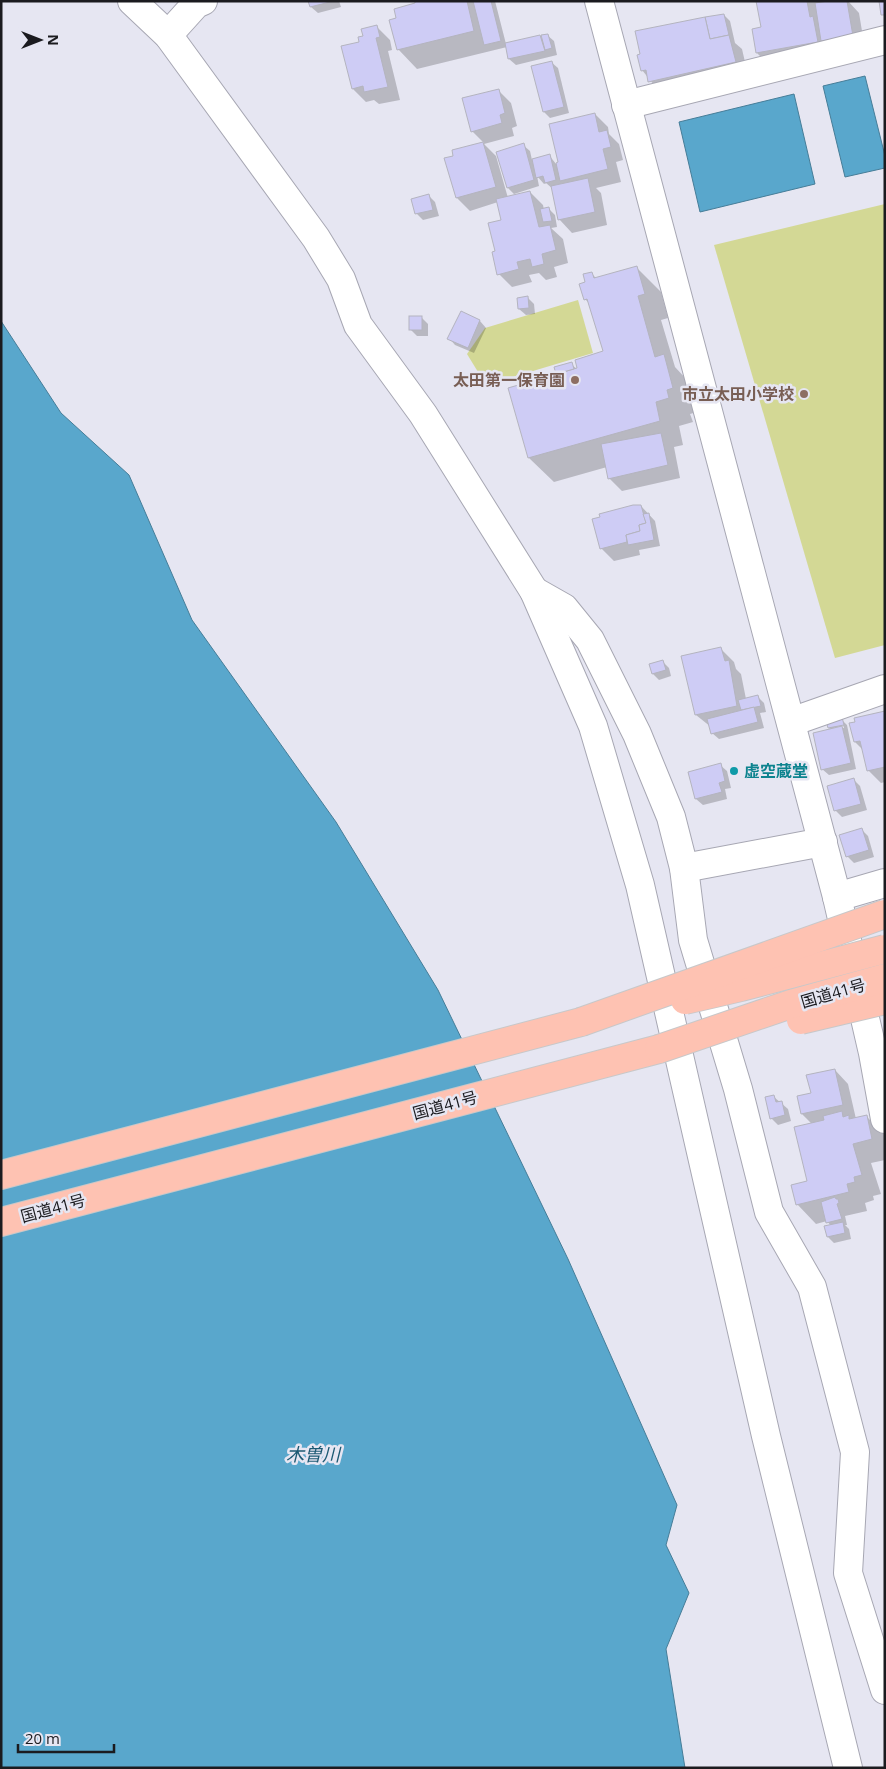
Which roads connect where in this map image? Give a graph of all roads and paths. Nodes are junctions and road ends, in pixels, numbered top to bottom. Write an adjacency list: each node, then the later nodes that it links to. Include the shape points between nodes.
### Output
1 (132, 1): 4 (street)
2 (202, 1): 4 (street)
3 (599, 1): 6 (street)
4 (168, 35): 7 (street, via 316,238 341,279 358,325 423,414)
5 (885, 40): 6 (street)
6 (626, 105): 9 (street)
7 (534, 590): 11 (street, via 564,608 590,640 637,734 670,817); 25 (street, via 593,726 640,885 766,1436)
8 (885, 689): 9 (street)
9 (792, 722): 10 (street)
10 (823, 842): 11 (street); 13 (street)
11 (684, 868): 24 (street, via 693,940 738,1089 768,1212 812,1287 855,1452 848,1573)
12 (885, 883): 13 (street)
13 (837, 897): 20 (street)
14 (885, 914): 18 (highway, bridge)
15 (885, 949): 18 (highway, 国道41号, bridge, via 741,987)
16 (885, 978): 19 (highway, 国道41号, bridge, via 792,1004)
17 (885, 1000): 19 (highway, bridge, via 796,1022)
18 (580, 1022): 22 (highway, 国道41号)
19 (659, 1049): 23 (highway, 国道41号)
20 (879, 1051): 21 (street)
21 (885, 1119)
22 (1, 1175)
23 (1, 1222)
24 (885, 1690)
25 (848, 1768)

